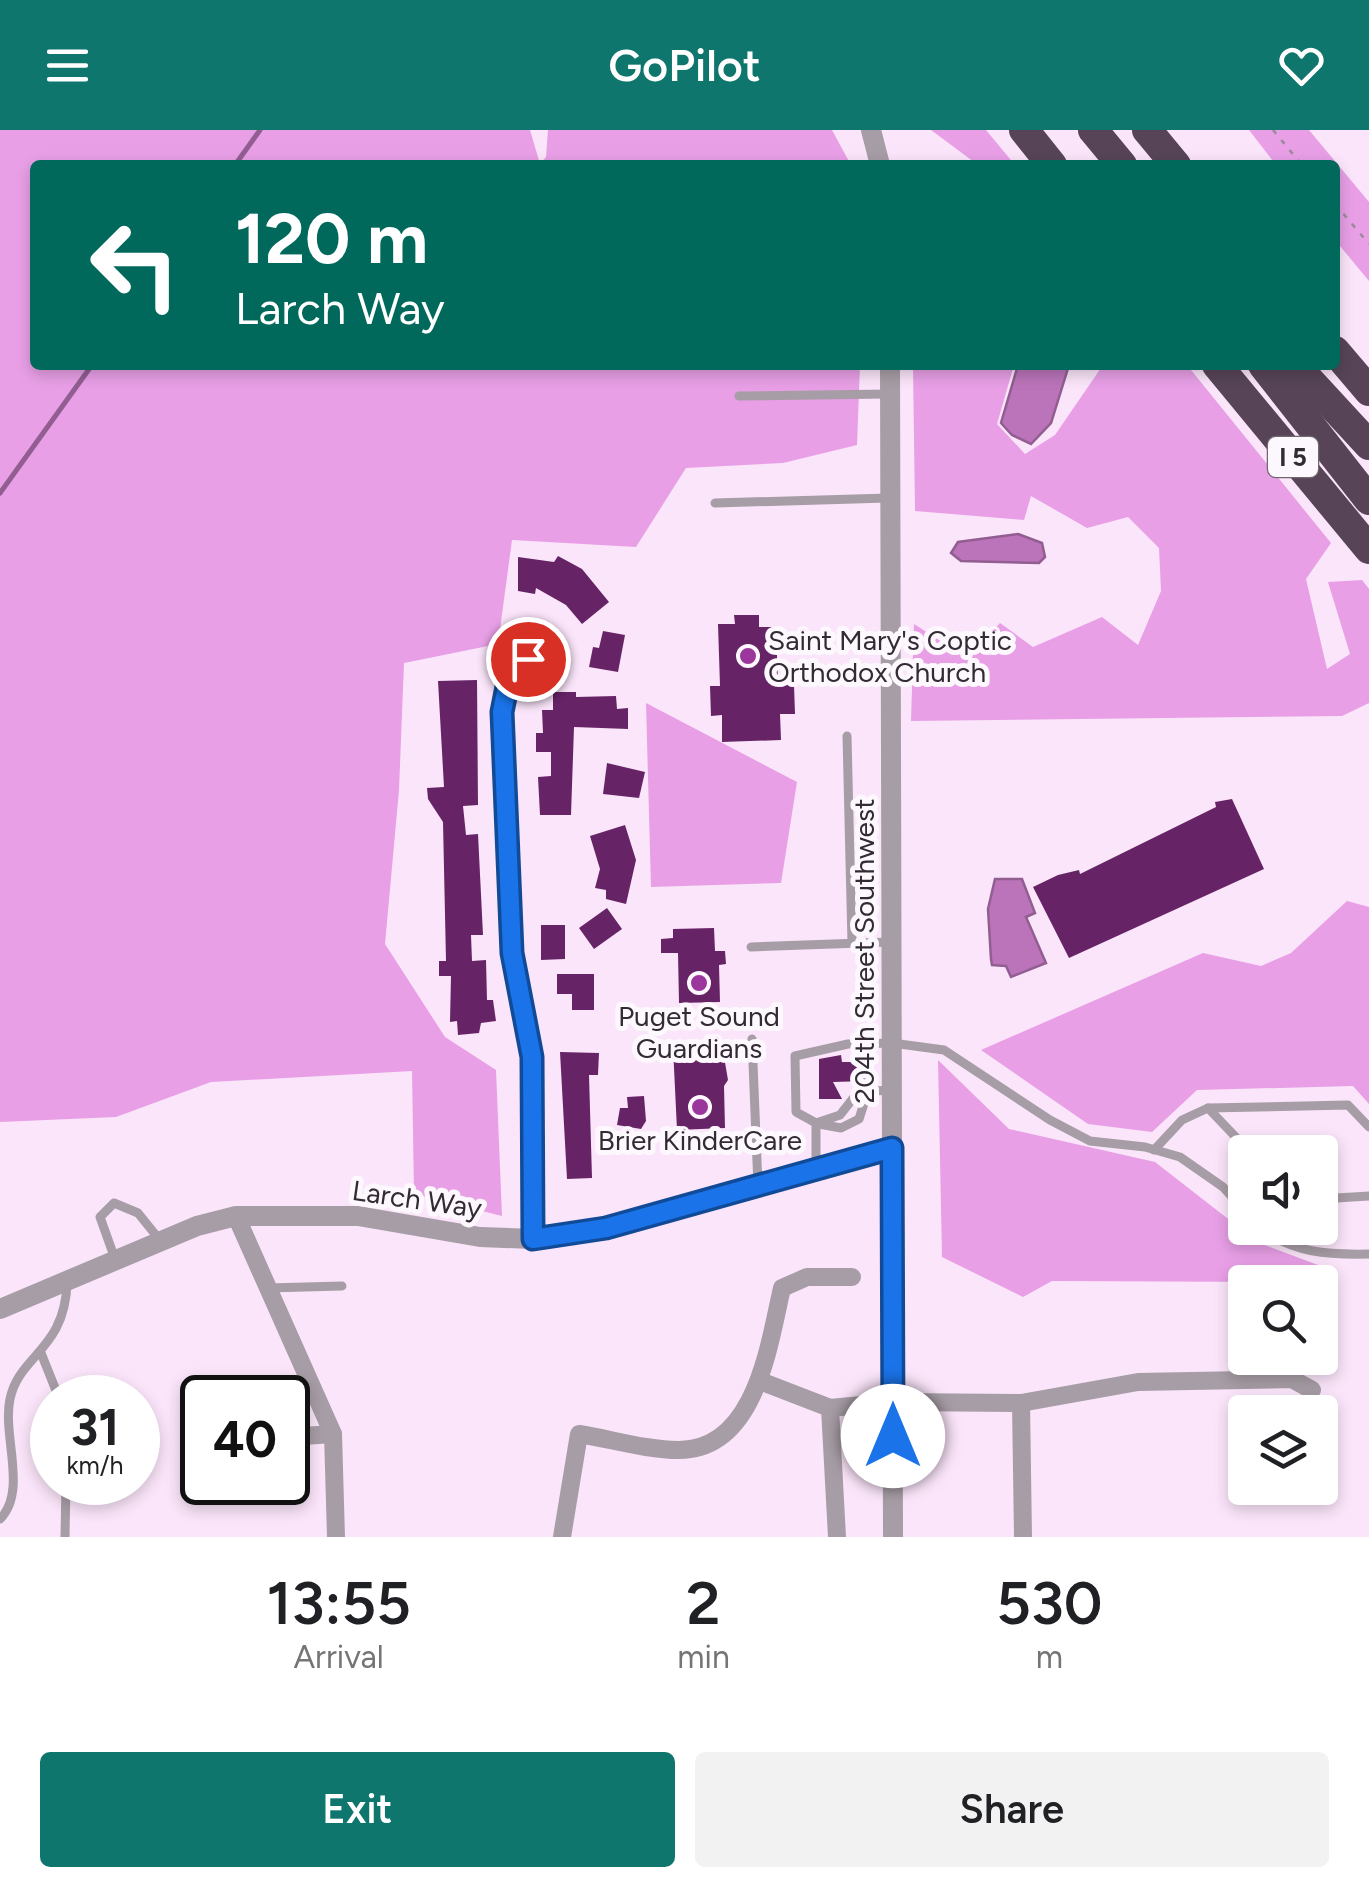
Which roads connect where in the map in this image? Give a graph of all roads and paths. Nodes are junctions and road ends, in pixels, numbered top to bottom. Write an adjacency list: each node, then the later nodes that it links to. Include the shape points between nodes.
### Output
1 (1024, 130): 6 (highway)
2 (1074, 130): 7 (highway)
3 (1093, 130): 8 (highway)
4 (1147, 130): 9 (highway)
5 (1273, 130): 10 (path)
6 (1048, 160)
7 (1098, 160)
8 (1118, 160)
9 (1172, 160)
10 (1298, 160)
11 (1340, 210): 12 (path)
12 (1369, 244)
13 (1340, 357): 18 (highway)
14 (890, 370): 19 (street, 204th Street Southwest)
15 (1221, 370): 25 (highway, I 5)
16 (1267, 370): 23 (highway)
17 (1300, 370): 21 (highway)
18 (1369, 391)
19 (890, 394): 20 (lane); 22 (street, 204th Street Southwest)
20 (739, 396)
21 (1369, 445)
22 (890, 498): 24 (lane); 28 (street, 204th Street Southwest)
23 (1369, 500)
24 (715, 503)
25 (1369, 550)
26 (528, 659): 47 (street, via 508,682 502,712 512,953 532,1057)
27 (847, 736): 29 (lane)
28 (892, 942): 29 (lane); 32 (street, 204th Street Southwest)
29 (852, 943): 30 (lane)
30 (752, 947)
31 (752, 1039): 42 (lane)
32 (892, 1042): 33 (street, 204th Street Southwest); 36 (lane, via 795,1056 796,1112); 40 (lane, via 944,1050 1090,1141)
33 (892, 1090): 34 (lane); 39 (street, 204th Street Southwest)
34 (863, 1091): 36 (lane, via 840,1114); 36 (lane, via 859,1119 841,1128)
35 (1208, 1108): 37 (lane, via 1348,1105); 38 (lane); 40 (lane, via 1182,1120)
36 (816, 1123): 41 (lane)
37 (1369, 1127)
38 (1234, 1135)
39 (892, 1148): 41 (street, Larch Way); 61 (street, 204th Street Southwest)
40 (1154, 1150): 43 (lane, via 1180,1157)
41 (816, 1170): 42 (street, Larch Way)
42 (758, 1186): 47 (street, Larch Way, via 606,1228)
43 (1228, 1192)
44 (1369, 1196): 45 (lane)
45 (1338, 1198)
46 (236, 1216): 47 (street, Larch Way, via 358,1216); 48 (street, Larch Way); 55 (street)
47 (533, 1239)
48 (161, 1241): 51 (street, Larch Way); 51 (lane, via 138,1213 114,1204 100,1217)
49 (1288, 1245): 50 (lane, via 1327,1256)
50 (1369, 1254)
51 (115, 1260): 53 (street, Larch Way)
52 (852, 1277): 59 (street, via 807,1276 782,1288)
53 (67, 1280): 56 (street, Larch Way); 57 (lane, via 64,1316)
54 (342, 1286): 55 (lane)
55 (268, 1288): 64 (street)
56 (0, 1309)
57 (41, 1353): 58 (lane); 67 (lane, via 9,1401 12,1504)
58 (50, 1375)
59 (760, 1381): 63 (street); 70 (street, via 738,1418 709,1444 680,1450 579,1434)
60 (1312, 1390): 62 (street, via 1292,1378 1138,1382)
61 (893, 1402): 62 (street); 63 (street); 72 (street, 204th Street Southwest)
62 (1021, 1403): 73 (street)
63 (830, 1408): 71 (street)
64 (332, 1434): 65 (street); 69 (street)
65 (310, 1436)
66 (66, 1505): 68 (lane)
67 (0, 1519)
68 (65, 1537)
69 (336, 1537)
70 (562, 1537)
71 (837, 1537)
72 (893, 1537)
73 (1023, 1537)

